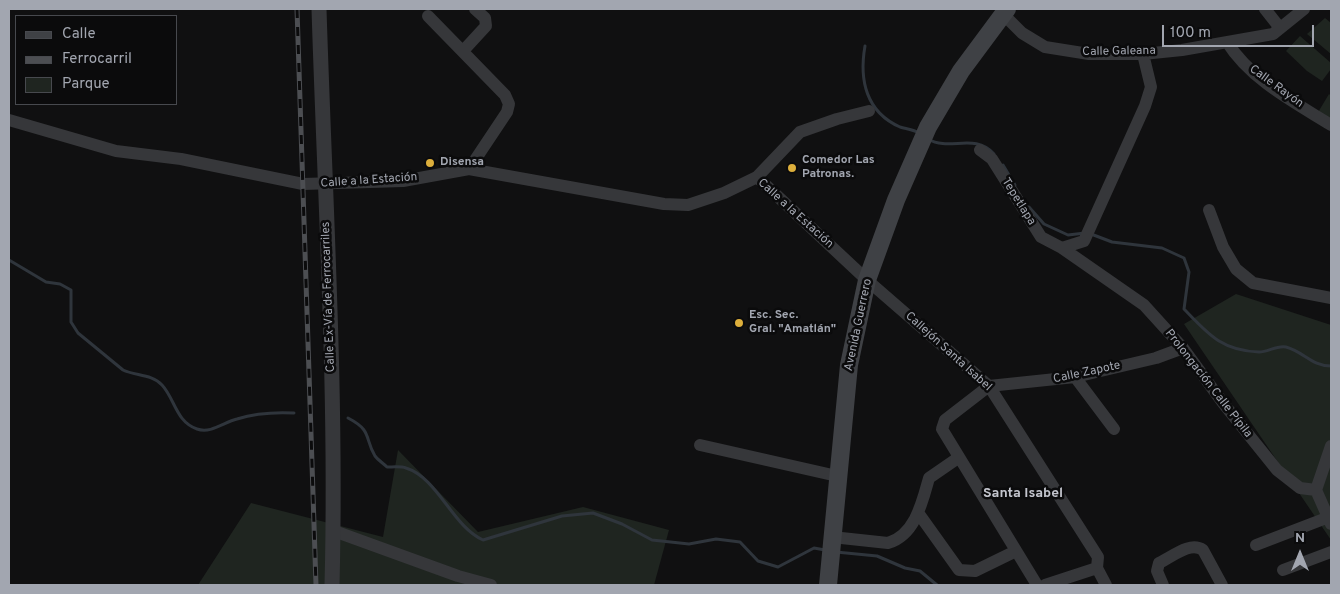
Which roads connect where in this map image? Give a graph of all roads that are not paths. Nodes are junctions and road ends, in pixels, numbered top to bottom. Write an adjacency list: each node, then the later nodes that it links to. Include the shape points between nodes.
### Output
1 (319, 9): 17 (street, Calle Ex-Vía de Ferrocarriles)
2 (475, 9): 9 (street, via 485,18 486,26)
3 (1264, 9): 7 (street)
4 (1304, 9): 7 (street, Calle Galeana)
5 (1003, 10): 10 (street, Calle Galeana, via 1022,33 1045,47 1089,54); 20 (main road, Avenida Guerrero, via 961,71 924,134)
6 (428, 16): 9 (street)
7 (1280, 28): 8 (street, Calle Galeana, via 1273,34)
8 (1226, 42): 10 (street, Calle Galeana); 13 (street, Calle Rayón, via 1246,66 1279,92)
9 (463, 51): 15 (street, via 505,95 508,104 507,112)
10 (1143, 54): 19 (street, via 1151,87 1145,106 1084,241)
11 (869, 111): 16 (street, via 800,132)
12 (9, 120): 17 (street, Calle a la Estación, via 116,151 181,159 302,184)
13 (1331, 125)
14 (980, 150): 19 (street, Tepetlapa, via 992,159 1041,237)
15 (469, 169): 16 (street, Calle a la Estación, via 664,204 688,205); 17 (street, Calle a la Estación, via 403,181)
16 (757, 177): 20 (street, Calle a la Estación)
17 (324, 184): 33 (street, Calle Ex-Vía de Ferrocarriles, via 330,284)
18 (1209, 210): 21 (street, via 1236,270 1253,283)
19 (1062, 248): 22 (street, Prolongación Calle Pípila, via 1144,305)
20 (867, 280): 24 (street, Callejón Santa Isabel); 29 (main road, Avenida Guerrero, via 849,365)
21 (1331, 298)
22 (1183, 348): 23 (street, Calle Zapote, via 1156,358); 30 (street, Prolongación Calle Pípila, via 1222,403 1277,470 1300,488)
23 (1076, 376): 24 (street, Calle Zapote); 25 (street)
24 (989, 386): 28 (street, via 945,420 942,429); 38 (street, Callejón Santa Isabel, via 1098,557)
25 (1114, 429)
26 (700, 445): 29 (street)
27 (1331, 446): 30 (street)
28 (958, 458): 31 (street, via 929,478); 36 (street)
29 (837, 476): 34 (main road, Avenida Guerrero)
30 (1316, 490): 32 (street)
31 (919, 514): 34 (street, via 896,541); 36 (street, via 959,570 975,571)
32 (1330, 521): 35 (street)
33 (334, 532): 40 (street, Calle Ex-Vía de Ferrocarriles); 41 (street)
34 (832, 540): 42 (main road, Avenida Guerrero)
35 (1256, 545)
36 (1016, 551): 43 (street)
37 (1331, 552): 39 (street)
38 (1096, 568): 44 (street); 45 (street, Callejón Santa Isabel)
39 (1283, 570)
40 (332, 585)
41 (490, 585)
42 (828, 585)
43 (1037, 585)
44 (1045, 585)
45 (1106, 585)
46 (1163, 585): 47 (street, via 1157,571 1159,563 1198,546)
47 (1222, 585)

